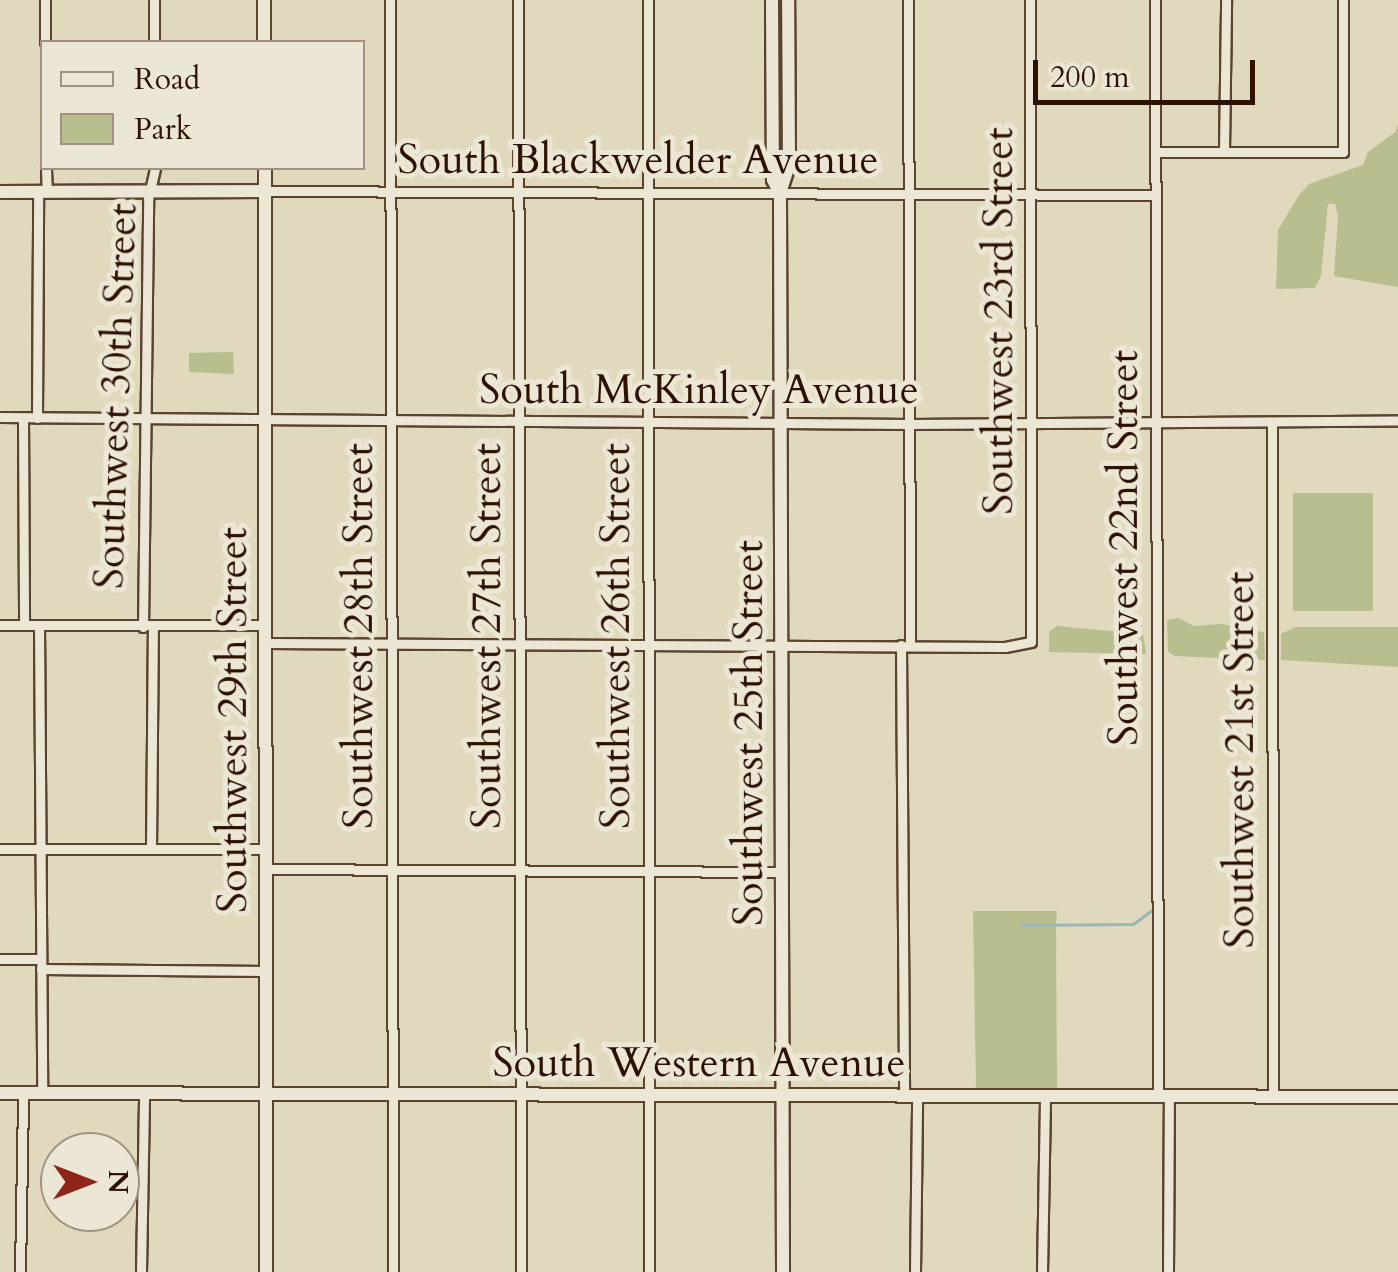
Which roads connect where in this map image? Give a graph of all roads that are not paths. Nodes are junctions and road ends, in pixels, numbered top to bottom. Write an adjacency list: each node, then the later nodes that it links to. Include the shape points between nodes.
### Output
1 (45, 0): 14 (street)
2 (154, 0): 15 (street)
3 (264, 0): 16 (main road)
4 (390, 0): 26 (street, Southwest 28th Street)
5 (518, 0): 27 (street, Southwest 27th Street)
6 (648, 0): 28 (street, Southwest 26th Street)
7 (772, 0): 30 (main road, Southwest 25th Street, via 773,180)
8 (788, 0): 30 (main road, Southwest 25th Street, via 789,166)
9 (908, 0): 29 (street)
10 (1030, 0): 31 (street, Southwest 23rd Street)
11 (1154, 0): 18 (street, Southwest 22nd Street)
12 (1226, 0): 17 (street)
13 (1343, 0): 17 (street, via 1344,152)
14 (45, 40)
15 (154, 40)
16 (264, 40)
17 (1224, 150): 18 (street)
18 (1156, 152): 32 (street, Southwest 22nd Street)
19 (46, 170): 24 (street)
20 (155, 170): 25 (street, Southwest 30th Street)
21 (264, 170): 22 (main road, Southwest 29th Street)
22 (265, 191): 25 (main road, South Blackwelder Avenue); 26 (street, South Blackwelder Avenue); 37 (main road, Southwest 29th Street)
23 (0, 192): 24 (main road, South Blackwelder Avenue)
24 (42, 192): 25 (main road, South Blackwelder Avenue); 35 (street)
25 (151, 192): 36 (street, Southwest 30th Street)
26 (390, 192): 27 (street, South Blackwelder Avenue); 38 (street, Southwest 28th Street)
27 (518, 192): 28 (street, South Blackwelder Avenue); 39 (street, Southwest 27th Street)
28 (648, 192): 30 (street, South Blackwelder Avenue); 40 (street, Southwest 26th Street)
29 (909, 193): 30 (street, South Blackwelder Avenue); 31 (street, South Blackwelder Avenue); 46 (street)
30 (780, 194): 41 (main road, Southwest 25th Street)
31 (1032, 194): 32 (street, South Blackwelder Avenue); 43 (street, Southwest 23rd Street)
32 (1156, 195): 44 (street, Southwest 22nd Street)
33 (0, 418): 34 (street, South McKinley Avenue)
34 (23, 418): 35 (street, South McKinley Avenue); 48 (street)
35 (37, 418): 36 (street, South McKinley Avenue)
36 (143, 418): 37 (street, South McKinley Avenue); 51 (street, Southwest 30th Street)
37 (265, 418): 38 (street, South McKinley Avenue); 50 (main road, Southwest 29th Street)
38 (390, 421): 39 (street, South McKinley Avenue); 52 (street, Southwest 28th Street)
39 (519, 421): 40 (street, South McKinley Avenue); 57 (street, Southwest 27th Street)
40 (649, 421): 41 (street, South McKinley Avenue); 56 (street, Southwest 26th Street)
41 (780, 422): 46 (street, South McKinley Avenue); 54 (main road, Southwest 25th Street)
42 (1398, 422): 45 (street, South McKinley Avenue)
43 (1031, 423): 44 (street, South McKinley Avenue); 46 (street, South McKinley Avenue); 55 (street, Southwest 23rd Street, via 1031,642)
44 (1156, 423): 45 (street, South McKinley Avenue); 81 (street, Southwest 22nd Street)
45 (1272, 423): 82 (street, Southwest 21st Street)
46 (910, 424): 55 (street)
47 (0, 625): 48 (street)
48 (24, 625): 49 (street)
49 (39, 625): 51 (street); 59 (street)
50 (266, 625): 51 (street); 53 (main road, Southwest 29th Street)
51 (148, 626): 60 (street, Southwest 30th Street)
52 (392, 642): 53 (street); 57 (street); 63 (street, Southwest 28th Street)
53 (266, 643): 61 (main road, Southwest 29th Street)
54 (781, 644): 55 (street); 56 (street); 66 (main road, Southwest 25th Street)
55 (905, 644): 79 (street)
56 (648, 645): 57 (street); 65 (street, Southwest 26th Street)
57 (519, 646): 64 (street, Southwest 27th Street)
58 (0, 848): 59 (street)
59 (40, 849): 60 (street); 68 (street)
60 (152, 849): 61 (street)
61 (266, 849): 62 (main road, Southwest 29th Street)
62 (266, 870): 63 (street); 69 (main road, Southwest 29th Street)
63 (392, 870): 64 (street); 75 (street, Southwest 28th Street)
64 (521, 872): 65 (street); 76 (street, Southwest 27th Street)
65 (649, 872): 66 (street); 77 (street, Southwest 26th Street)
66 (782, 872): 78 (main road, Southwest 25th Street)
67 (0, 958): 68 (street)
68 (41, 964): 69 (street); 72 (street)
69 (267, 971): 74 (main road, Southwest 29th Street)
70 (0, 1092): 71 (main road, South Western Avenue)
71 (23, 1093): 72 (main road, South Western Avenue); 84 (street)
72 (42, 1093): 73 (main road, South Western Avenue)
73 (144, 1094): 74 (main road, South Western Avenue); 85 (street)
74 (266, 1094): 75 (main road, South Western Avenue); 86 (main road, Southwest 29th Street)
75 (393, 1095): 76 (main road, South Western Avenue); 87 (street, Southwest 28th Street)
76 (522, 1095): 77 (main road, South Western Avenue); 88 (street, Southwest 27th Street)
77 (651, 1096): 78 (main road, South Western Avenue); 89 (street, Southwest 26th Street)
78 (784, 1096): 79 (main road, South Western Avenue); 90 (main road, Southwest 25th Street)
79 (910, 1096): 80 (main road, South Western Avenue); 91 (street)
80 (1045, 1096): 81 (main road, South Western Avenue); 92 (street)
81 (1163, 1096): 82 (main road, South Western Avenue); 93 (street, Southwest 22nd Street)
82 (1274, 1097): 83 (main road, South Western Avenue)
83 (1398, 1097)
84 (20, 1272)
85 (141, 1272)
86 (266, 1272)
87 (393, 1272)
88 (521, 1272)
89 (649, 1272)
90 (784, 1272)
91 (915, 1272)
92 (1042, 1272)
93 (1168, 1272)

